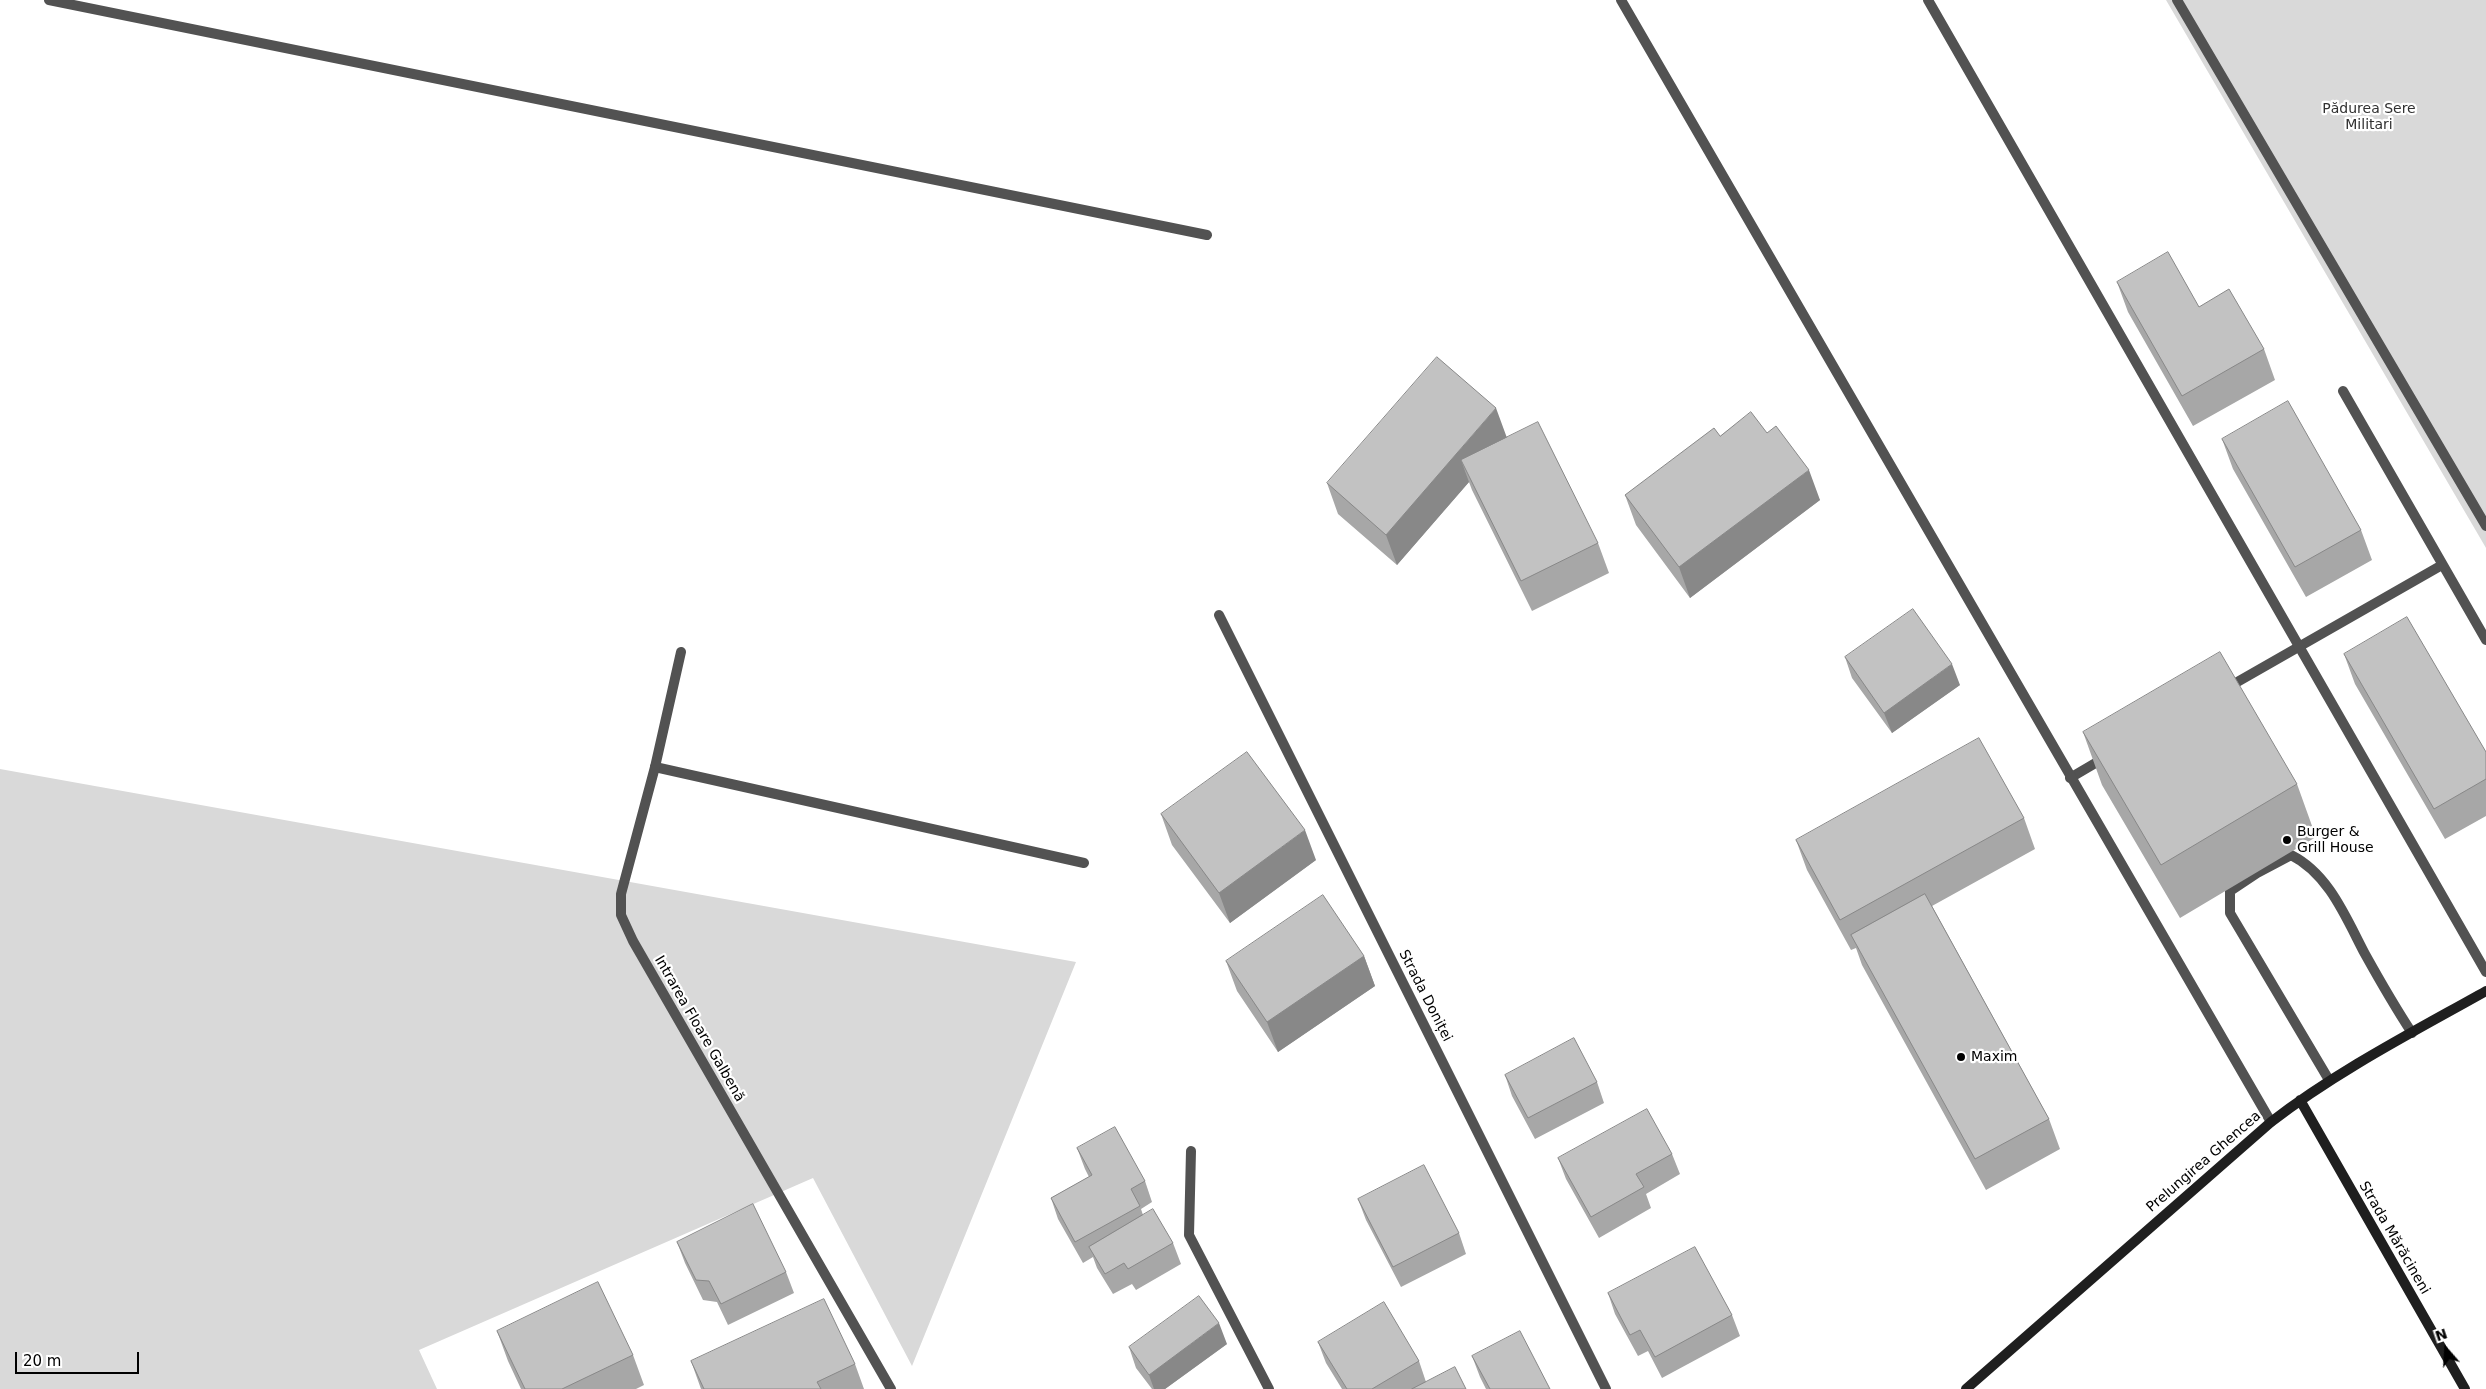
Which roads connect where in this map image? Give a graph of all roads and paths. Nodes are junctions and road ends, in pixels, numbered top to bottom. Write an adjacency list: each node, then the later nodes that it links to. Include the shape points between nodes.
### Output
1 (49, 0): 5 (street)
2 (1621, 0): 16 (street)
3 (1928, 0): 11 (street)
4 (2177, 0): 7 (street)
5 (1207, 235)
6 (2343, 391): 8 (street)
7 (2486, 526)
8 (2442, 564): 10 (street); 11 (street)
9 (1219, 615): 27 (street, Strada Doniței)
10 (2486, 640)
11 (2299, 647): 13 (street); 18 (street)
12 (681, 652): 15 (street, Intrarea Floare Galbenă)
13 (2214, 695)
14 (2113, 754): 16 (street)
15 (655, 767): 17 (street); 25 (street, Intrarea Floare Galbenă, via 621,894 621,915)
16 (2070, 778): 23 (street)
17 (1084, 863)
18 (2486, 972)
19 (2486, 991): 20 (main road, Prelungirea Ghencea)
20 (2412, 1033): 21 (main road, Prelungirea Ghencea); 21 (street, via 2393,1005 2331,890 2304,862 2290,855 2257,873 2230,891 2230,913)
21 (2329, 1080): 22 (main road, Prelungirea Ghencea)
22 (2300, 1100): 23 (main road, Prelungirea Ghencea); 29 (main road, Strada Mărăcineni)
23 (2271, 1122): 28 (main road, Prelungirea Ghencea)
24 (1191, 1151): 26 (street, via 1189,1235)
25 (891, 1389)
26 (1269, 1389)
27 (1606, 1389)
28 (1966, 1389)
29 (2465, 1389)

